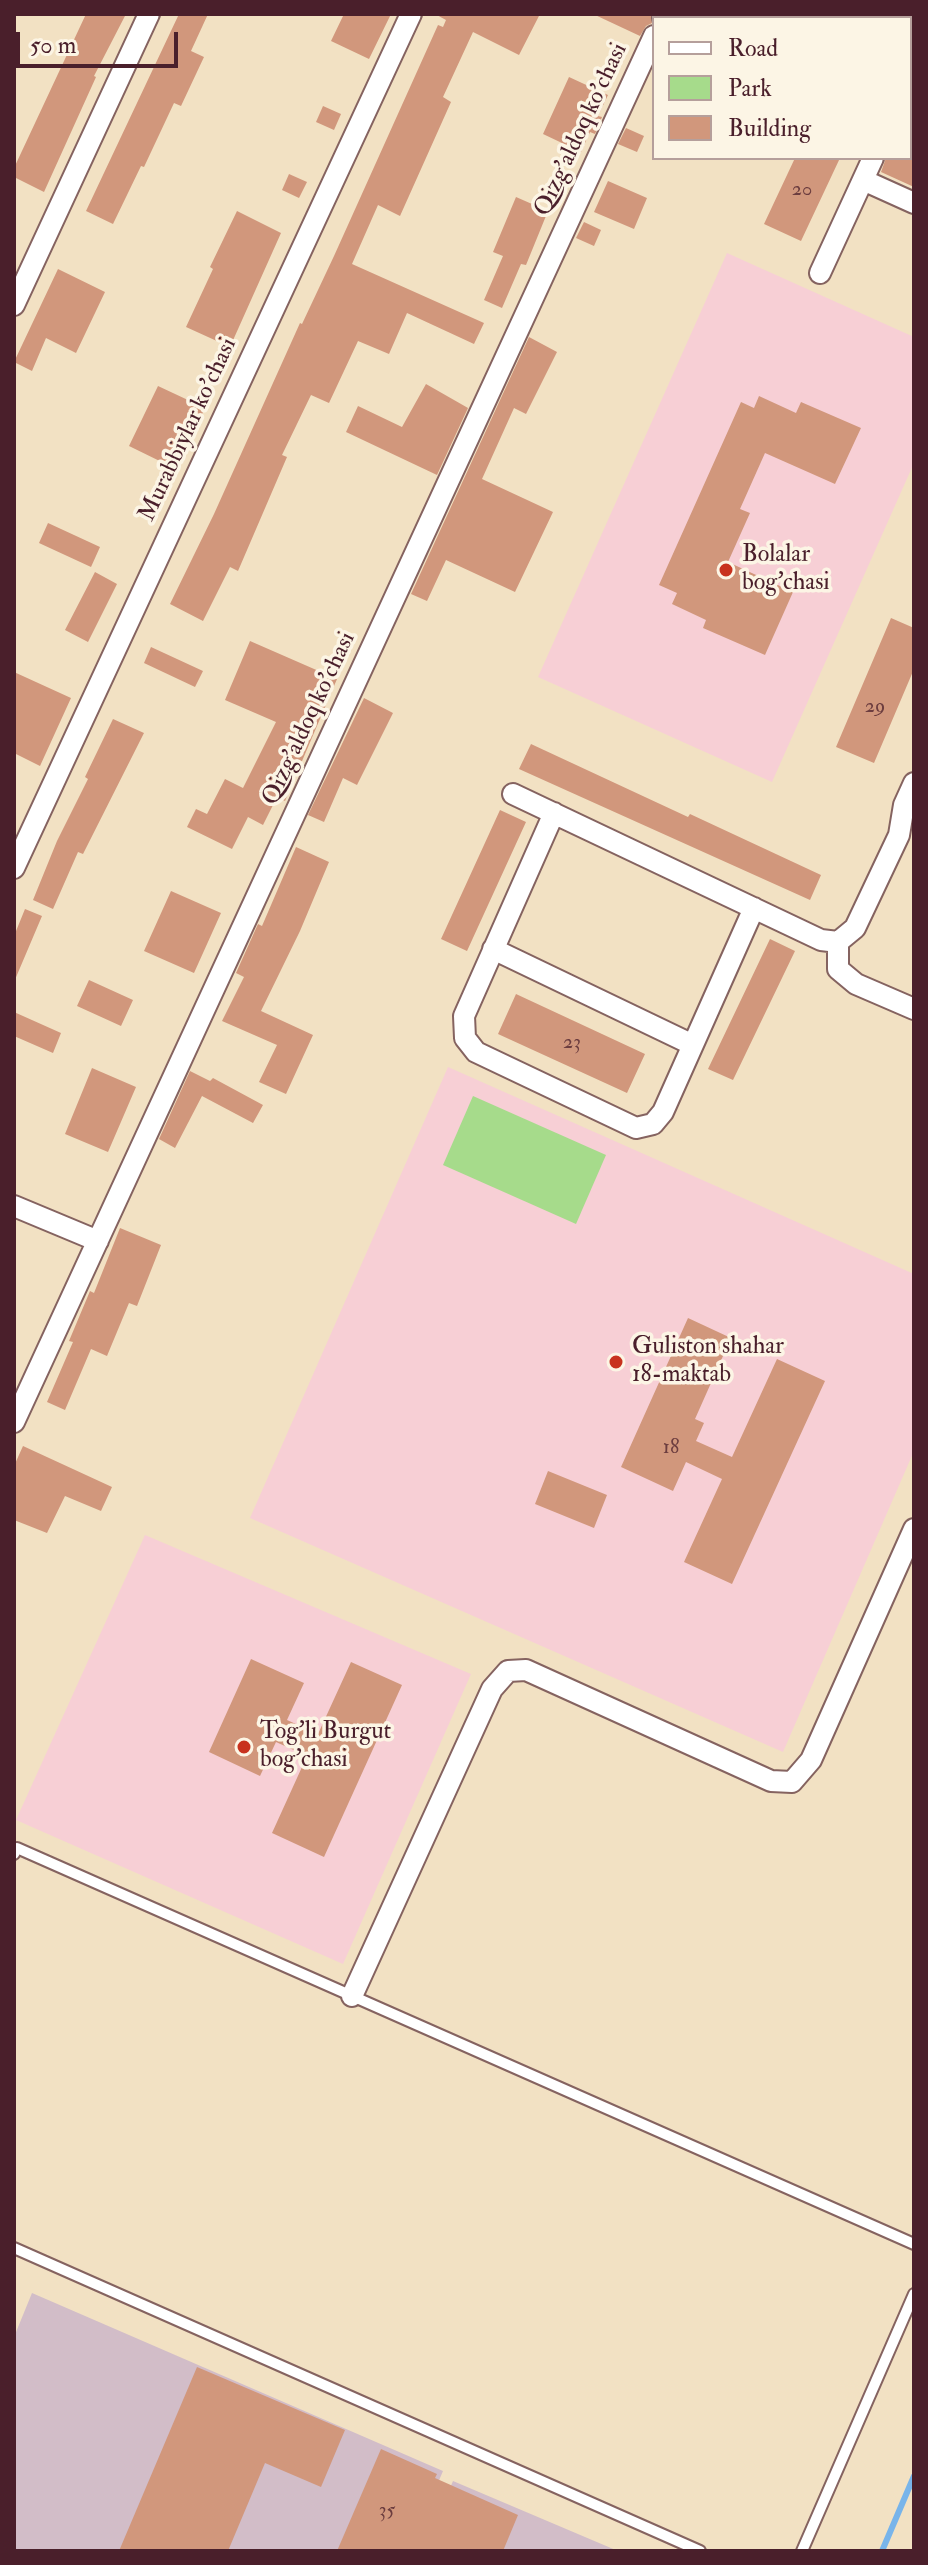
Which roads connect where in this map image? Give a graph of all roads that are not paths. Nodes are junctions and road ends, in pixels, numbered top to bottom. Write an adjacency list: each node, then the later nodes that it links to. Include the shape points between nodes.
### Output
1 (149, 14): 8 (street)
2 (411, 14): 13 (street, Murabbiylar ko'chasi)
3 (652, 40): 20 (street, Qizg'aldoq ko'chasi)
4 (872, 160): 5 (street)
5 (863, 180): 6 (street); 7 (street)
6 (914, 203)
7 (820, 273)
8 (14, 305)
9 (914, 783): 12 (street, via 904,805)
10 (513, 794): 11 (street)
11 (554, 813): 14 (street); 16 (street)
12 (906, 838): 15 (street, via 855,928)
13 (14, 868)
14 (754, 908): 15 (street, via 821,940); 18 (street)
15 (838, 942): 17 (street, via 838,969 856,984)
16 (493, 949): 18 (street); 18 (street, via 464,1016 465,1038 476,1052 502,1065 636,1128 653,1124 663,1112)
17 (914, 1009)
18 (691, 1044)
19 (14, 1206): 20 (street)
20 (98, 1241): 21 (street, Qizg'aldoq ko'chasi)
21 (14, 1422)
22 (914, 1529): 24 (street, via 811,1760 792,1782 771,1781 526,1670 508,1671 492,1689)
23 (14, 1854): 24 (lane, via 17,1848)
24 (352, 1996): 25 (lane)
25 (914, 2244)
26 (14, 2248): 28 (lane)
27 (914, 2294): 29 (lane)
28 (700, 2551)
29 (802, 2551)

